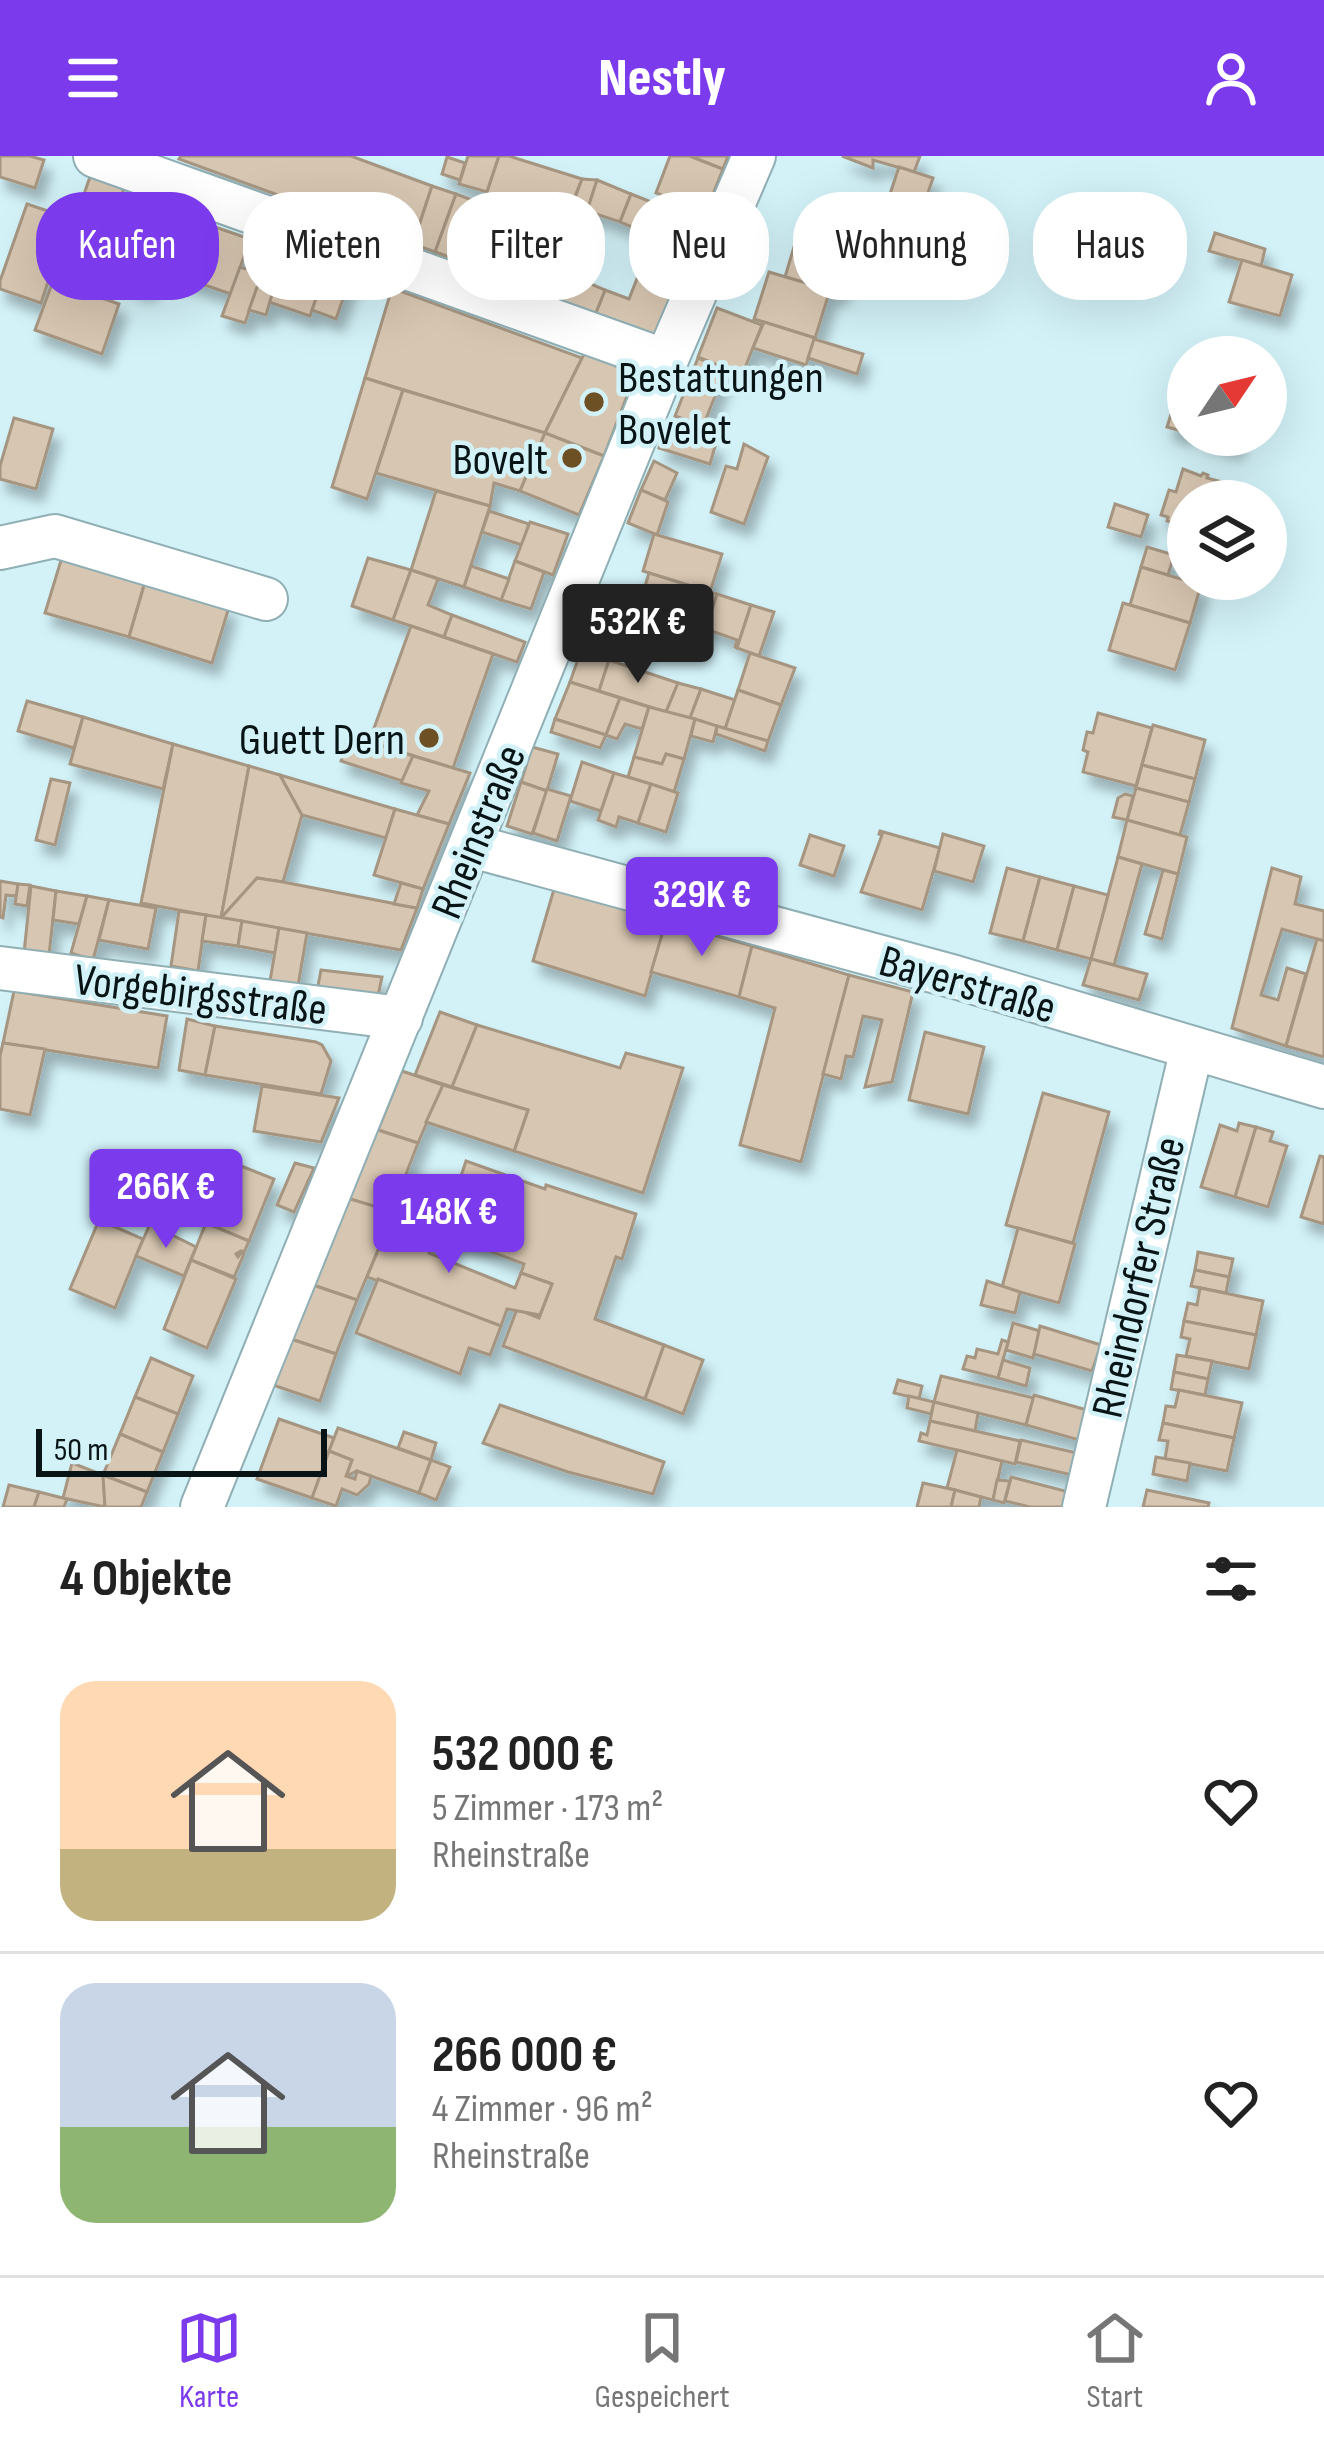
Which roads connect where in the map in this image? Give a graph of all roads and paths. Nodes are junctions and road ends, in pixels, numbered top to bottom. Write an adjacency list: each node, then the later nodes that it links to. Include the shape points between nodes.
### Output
1 (95, 156): 3 (street)
2 (754, 156): 3 (street, Rheinstraße)
3 (666, 361): 6 (street, Rheinstraße)
4 (0, 548): 5 (street, via 55,536)
5 (266, 598)
6 (472, 846): 8 (street, Rheinstraße); 9 (street, Bayerstraße)
7 (0, 968): 8 (street, Vorgebirgsstraße)
8 (401, 1018): 11 (street, Rheinstraße)
9 (1192, 1048): 10 (street, Bayerstraße); 12 (street, Rheindorfer Straße)
10 (1324, 1087)
11 (202, 1507)
12 (1084, 1507)

